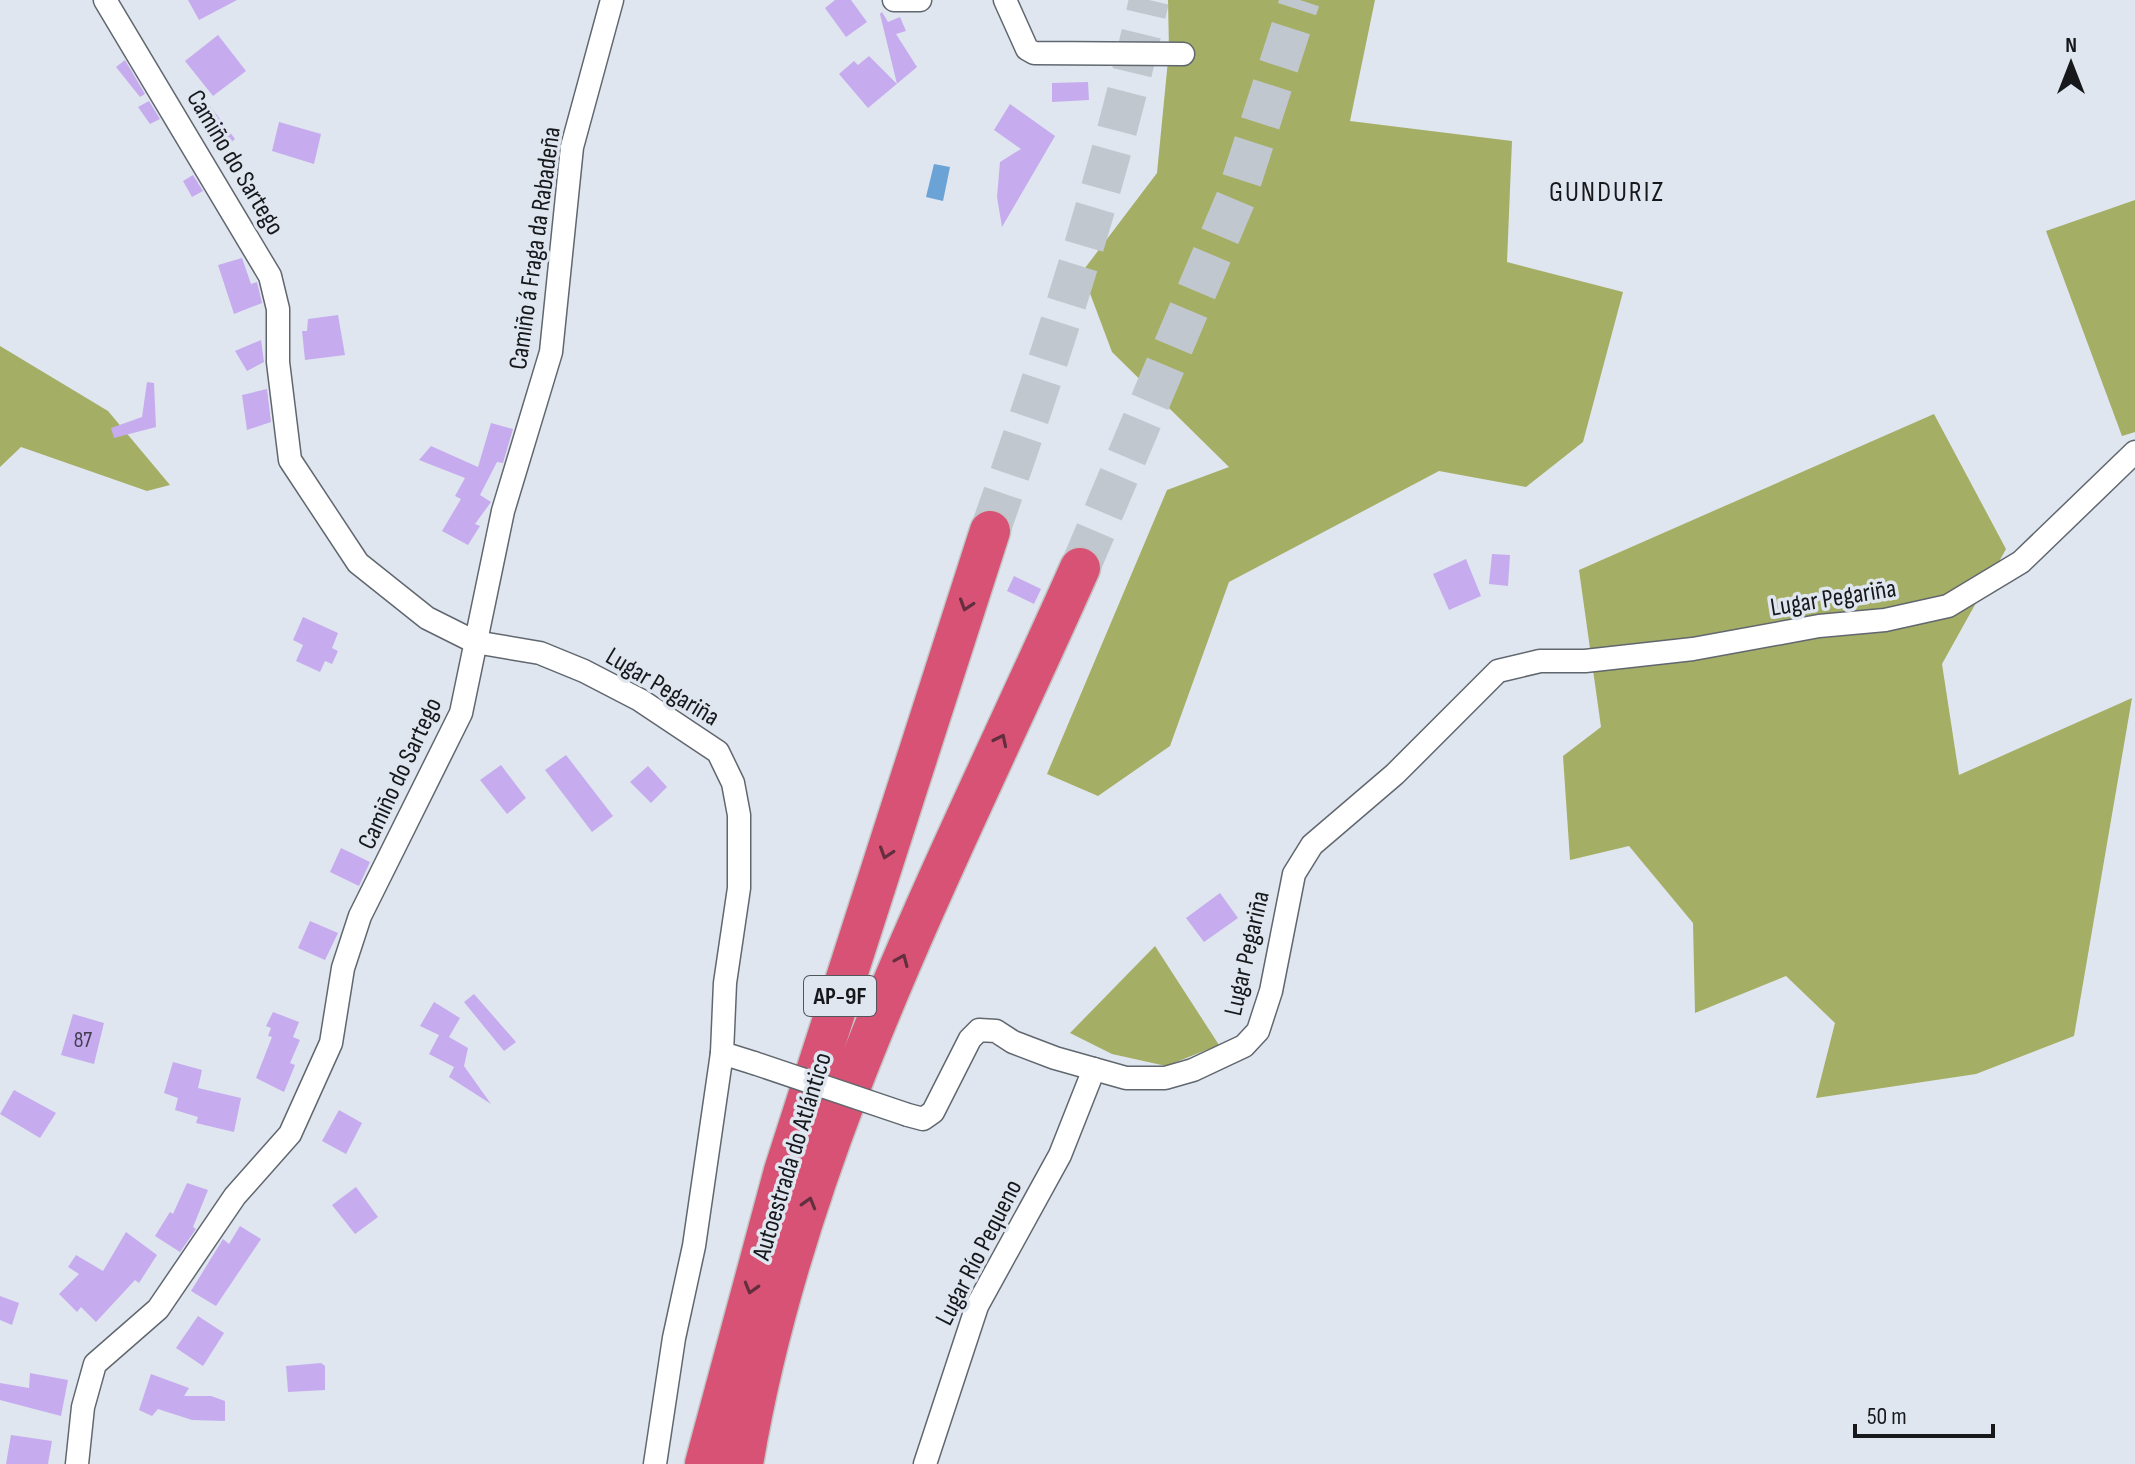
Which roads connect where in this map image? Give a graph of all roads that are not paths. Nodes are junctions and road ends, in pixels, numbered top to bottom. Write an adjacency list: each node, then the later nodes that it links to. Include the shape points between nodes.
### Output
1 (105, 0): 10 (street, Camiño do Sartego, via 270,276 278,309 278,362 290,460 358,563 427,618)
2 (612, 0): 10 (street, Camiño á Fraga da Rabadeña, via 572,147 551,352 503,511)
3 (894, 0): 4 (street)
4 (920, 0)
5 (1005, 0): 6 (street, via 1027,49 1034,53)
6 (1183, 54)
7 (2135, 452): 12 (street, Lugar Pegariña, via 2021,562 1948,606 1693,649 1540,661 1498,671 1395,774 1312,845 1294,874 1258,1031 1244,1046 1165,1078 1126,1078)
8 (990, 531): 15 (highway, Autoestrada do Atlántico / AP-9F, one-way to 15, via 784,1171)
9 (1080, 568): 16 (highway, Autoestrada do Atlántico / AP-9F, one-way to 9, via 770,1340 811,1194 866,1047 967,810)
10 (475, 642): 11 (street, Lugar Pegariña, via 540,653 584,671 640,700 718,752 733,783 739,815 739,888 725,983); 13 (street, Camiño do Sartego, via 461,713 360,916 343,968 331,1043 290,1134 235,1196 158,1309 95,1364 83,1407)
11 (722, 1053): 12 (street, Lugar Pegariña, bridge, via 923,1119 933,1112 979,1030 996,1031 1013,1042); 14 (street)
12 (1094, 1069): 17 (street, Lugar Río Pequeno, via 1060,1155 977,1306)
13 (77, 1464)
14 (655, 1464)
15 (705, 1464)
16 (743, 1464)
17 (925, 1464)

